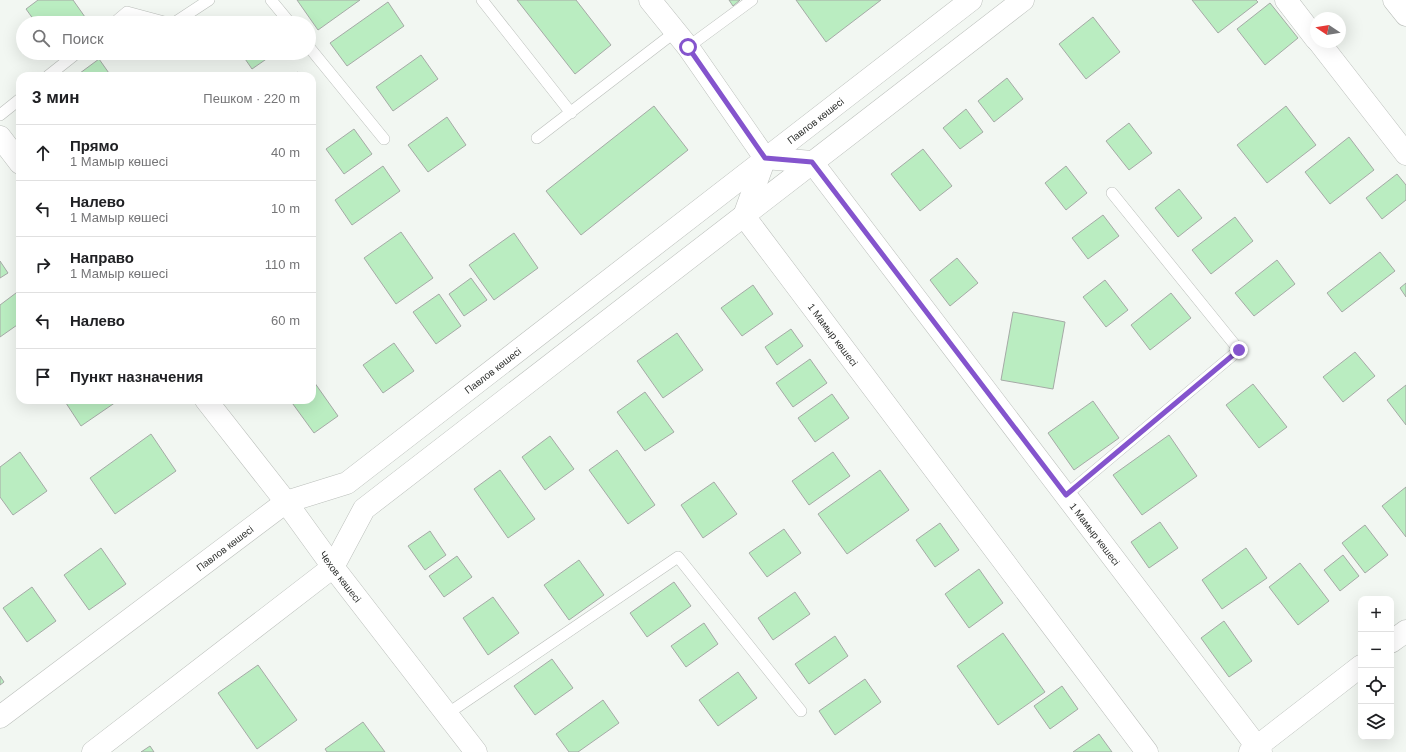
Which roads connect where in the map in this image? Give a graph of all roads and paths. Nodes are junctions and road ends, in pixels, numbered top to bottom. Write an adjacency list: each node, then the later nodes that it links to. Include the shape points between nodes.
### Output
1 (209, 0): 13 (lane)
2 (272, 0): 14 (lane)
3 (482, 0): 22 (lane)
4 (650, 0): 16 (street)
5 (752, 0): 16 (lane)
6 (971, 0): 29 (street, Павлов көшесі)
7 (1023, 0): 30 (street)
8 (1286, 0): 15 (street)
9 (1394, 0): 10 (street)
10 (1406, 15)
11 (122, 16): 12 (lane, via 127,12)
12 (142, 16)
13 (185, 16)
14 (285, 16)
15 (1310, 31)
16 (682, 40): 22 (lane); 29 (street)
17 (1324, 48): 27 (street)
18 (316, 56): 26 (lane)
19 (68, 60): 20 (lane)
20 (53, 72)
21 (16, 102): 23 (lane)
22 (571, 113): 25 (lane)
23 (0, 115)
24 (0, 137): 28 (street)
25 (537, 138)
26 (384, 139)
27 (1406, 154)
28 (16, 158)
29 (765, 158): 30 (street); 32 (street); 35 (street, Павлов көшесі, via 347,483)
30 (812, 162): 32 (street); 34 (street, 1 Мамыр көшесі)
31 (1112, 193): 34 (lane, via 1239,350)
32 (744, 216): 36 (street, via 364,510); 46 (street, 1 Мамыр көшесі)
33 (209, 404): 35 (street, Чехов көшесі)
34 (1066, 495): 43 (street, 1 Мамыр көшесі)
35 (286, 502): 36 (street, Чехов көшесі); 42 (street, Павлов көшесі)
36 (333, 567): 41 (street, Чехов көшесі); 44 (street)
37 (1406, 631): 38 (street)
38 (1394, 640)
39 (1358, 668): 43 (street)
40 (801, 711): 41 (lane, via 678,558)
41 (447, 714): 45 (street, Чехов көшесі)
42 (0, 717)
43 (1256, 750)
44 (93, 752)
45 (476, 752)
46 (1147, 752)

